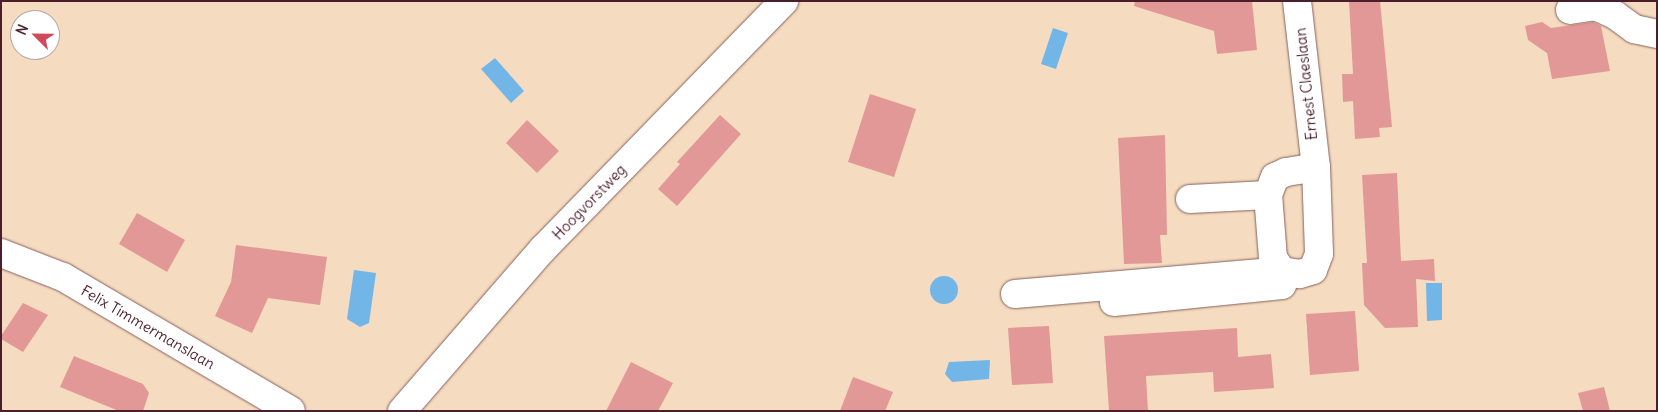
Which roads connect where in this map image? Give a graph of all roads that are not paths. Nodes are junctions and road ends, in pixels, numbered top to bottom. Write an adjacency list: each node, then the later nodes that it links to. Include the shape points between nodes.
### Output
1 (784, 1): 13 (street, Hoogvorstweg, via 543,249 459,341)
2 (1297, 1): 5 (street, Ernest Claeslaan)
3 (1570, 10): 4 (street, via 1595,6 1634,29)
4 (1657, 34)
5 (1316, 167): 6 (street, via 1275,177); 9 (street, Ernest Claeslaan, via 1319,254 1313,270 1300,274)
6 (1268, 195): 7 (street); 9 (street, via 1273,258)
7 (1190, 199)
8 (1, 253): 12 (street, Felix Timmermanslaan, via 62,277)
9 (1282, 271): 10 (street); 11 (street, via 1282,285)
10 (1015, 294)
11 (1114, 302)
12 (291, 411)
13 (402, 411)

